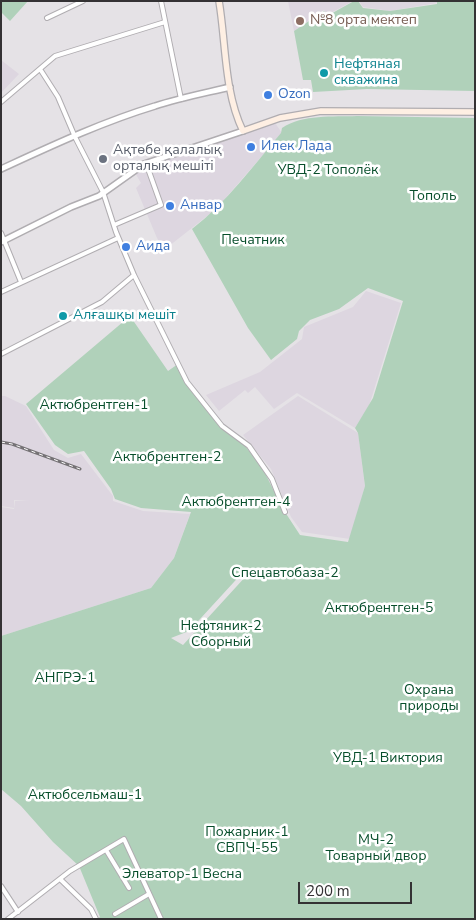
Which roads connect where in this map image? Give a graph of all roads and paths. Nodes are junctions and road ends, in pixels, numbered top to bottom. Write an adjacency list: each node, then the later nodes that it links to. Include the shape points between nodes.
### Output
1 (83, 1): 4 (street)
2 (161, 1): 5 (street)
3 (219, 1): 7 (main road)
4 (47, 18)
5 (165, 22): 6 (street, via 55,56); 8 (street)
6 (40, 69): 9 (street); 12 (street, via 58,97)
7 (230, 87): 8 (street); 11 (main road)
8 (181, 99): 12 (street, via 128,115)
9 (1, 102)
10 (475, 112): 11 (main road, via 321,111 280,118)
11 (243, 131): 13 (street)
12 (75, 137): 14 (street); 15 (street)
13 (146, 163): 15 (street); 16 (street, via 161,205)
14 (1, 170)
15 (103, 192): 16 (street); 19 (street)
16 (114, 225): 18 (street)
17 (1, 233): 19 (street)
18 (118, 238): 20 (street); 21 (street)
19 (3, 241): 21 (street)
20 (134, 275): 23 (street, via 102,302); 24 (street, via 187,382 222,426 249,446 272,479)
21 (21, 282): 22 (street)
22 (1, 292)
23 (1, 354)
24 (285, 512)
25 (106, 850): 26 (street); 28 (street); 29 (street, via 124,839)
26 (60, 879): 30 (street); 33 (street)
27 (1, 886): 30 (street)
28 (129, 888)
29 (149, 894): 31 (street); 34 (street)
30 (18, 912): 32 (street)
31 (115, 914)
32 (8, 919)
33 (96, 919)
34 (161, 919)

